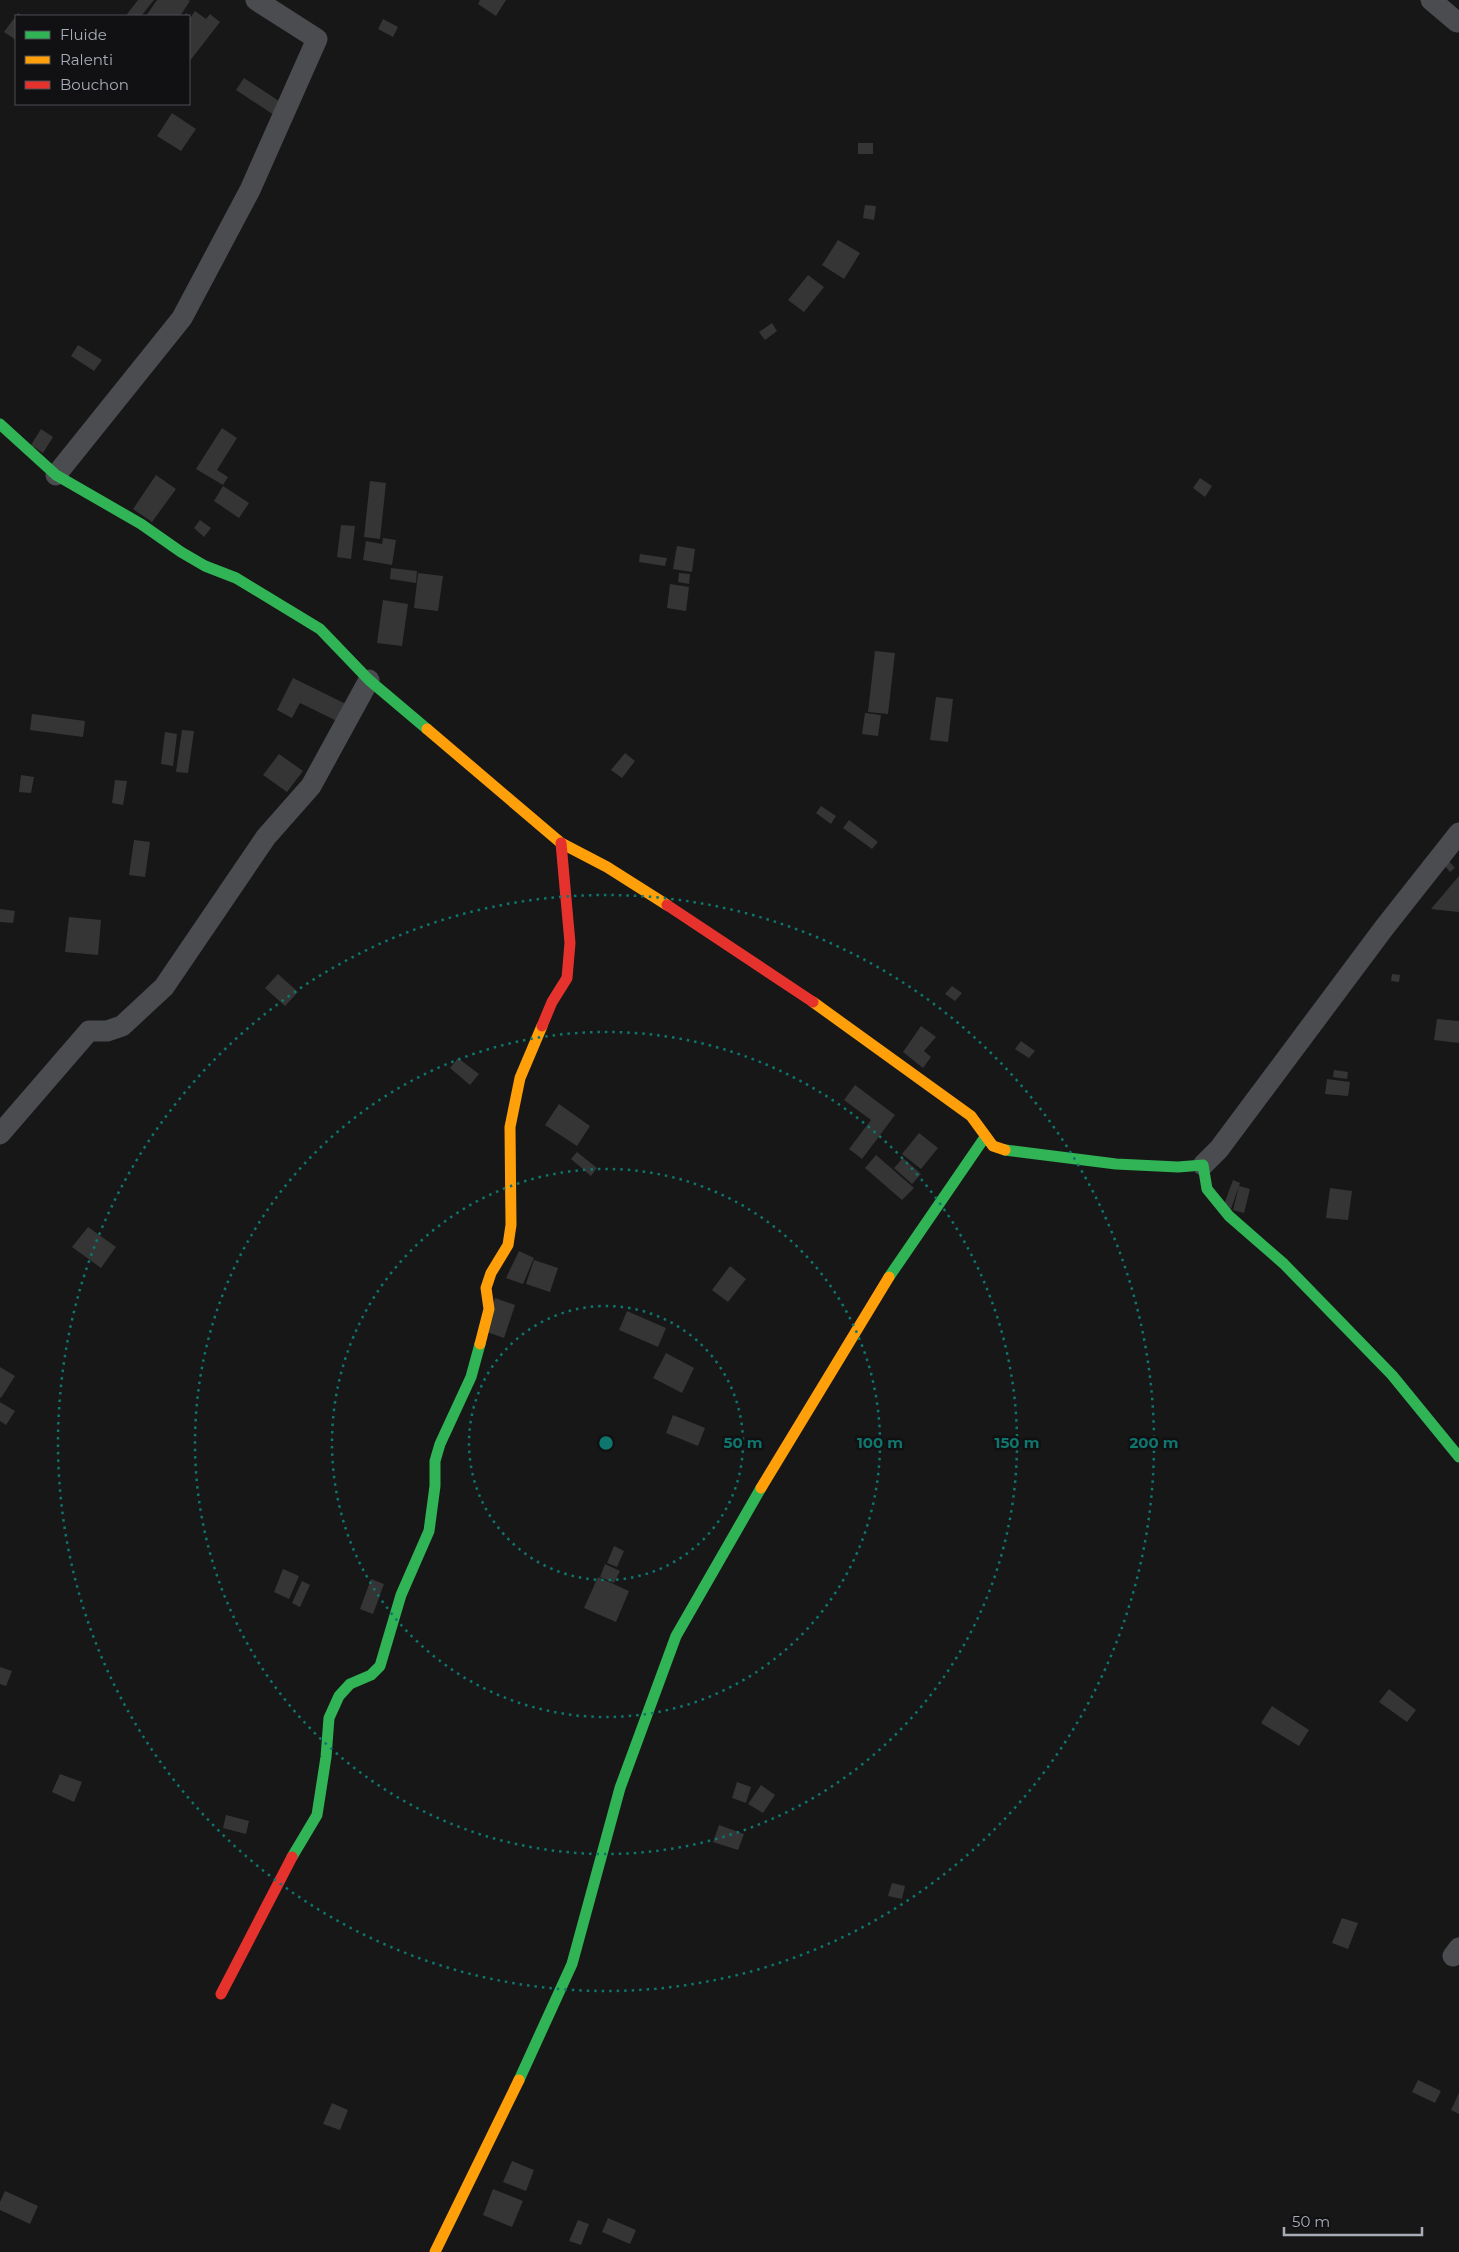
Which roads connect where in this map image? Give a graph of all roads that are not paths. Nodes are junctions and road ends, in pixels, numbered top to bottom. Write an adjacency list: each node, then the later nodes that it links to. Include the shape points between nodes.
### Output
1 (256, 0): 5 (street, via 317,39 250,190 182,318)
2 (1431, 0): 3 (street)
3 (1457, 22)
4 (0, 424): 5 (street)
5 (56, 475): 6 (street, via 141,524 181,552 236,578 320,629)
6 (369, 680): 8 (street); 9 (street, via 310,786 266,837 164,987 122,1026 107,1031 89,1031)
7 (1459, 833): 11 (street, via 1219,1149)
8 (561, 843): 10 (street, via 607,867 780,978 971,1116); 13 (street, via 570,944 567,978 552,1002 520,1078 510,1126 511,1225 508,1245 486,1288 489,1309 471,1377 435,1461 429,1530 402,1595 380,1666 371,1675 350,1684 339,1696 329,1718 317,1815)
9 (0, 1134)
10 (984, 1138): 11 (street, via 993,1146 1012,1152 1116,1164); 14 (street, via 888,1278 768,1474 676,1636 620,1788 572,1964)
11 (1202, 1165): 12 (street, via 1207,1189 1229,1216 1284,1264 1392,1375)
12 (1459, 1457)
13 (221, 1994)
14 (435, 2252)

